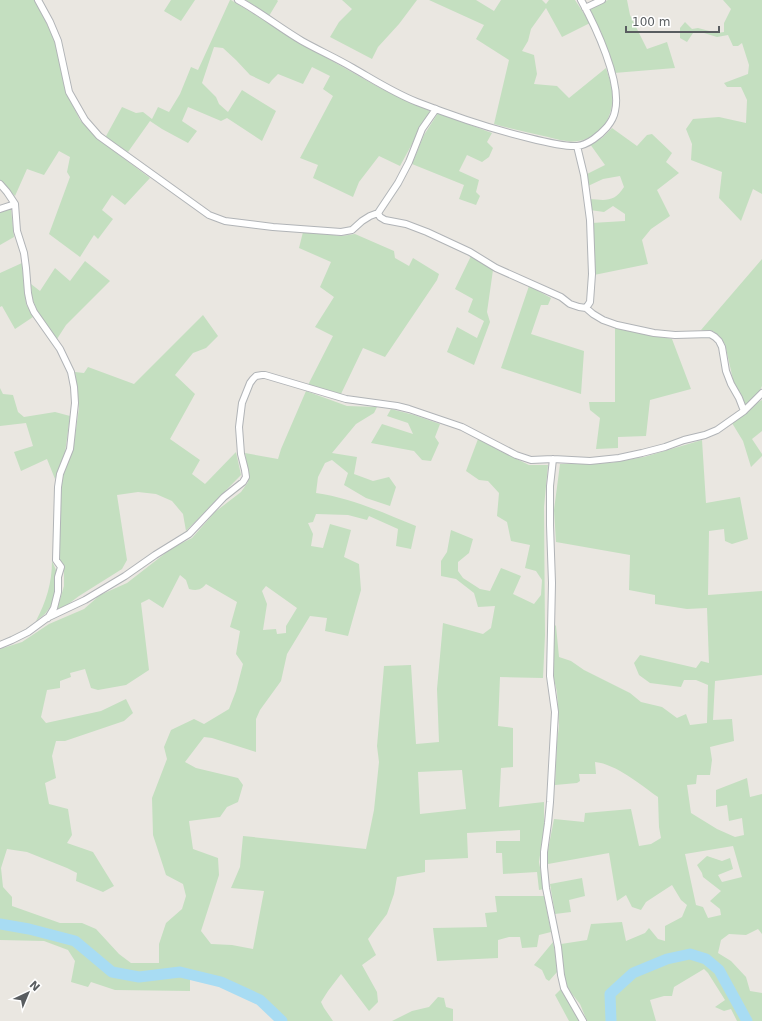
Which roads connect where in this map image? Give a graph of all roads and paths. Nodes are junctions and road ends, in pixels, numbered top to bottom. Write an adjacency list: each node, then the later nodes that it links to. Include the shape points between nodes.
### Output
1 (38, 0): 11 (street, via 58,41 69,92 85,120 99,136 209,215 225,221 341,232 352,230)
2 (238, 0): 6 (street, via 302,40 385,86)
3 (580, 0): 5 (street)
4 (602, 0): 5 (street)
5 (585, 8): 7 (street, via 612,73 616,110 611,122 601,134)
6 (436, 108): 7 (street, via 511,134); 11 (street, via 422,129 398,183)
7 (577, 146): 12 (street, via 584,174 590,220 592,274 590,302)
8 (0, 184): 9 (street)
9 (15, 204): 10 (street); 16 (street, via 17,231 24,253 30,303 62,354 71,372 74,387 75,404 70,449 60,474 58,487 56,560 61,567 54,608)
10 (0, 209)
11 (378, 213): 12 (street, via 385,220 427,232 470,252 496,268 561,297 570,304)
12 (586, 308): 14 (street, via 603,320 630,328 675,335 710,334 715,337 722,347 726,371)
13 (762, 393): 14 (street)
14 (744, 411): 15 (street, via 717,430 705,435 642,453 590,461)
15 (553, 459): 16 (street, via 531,460 516,455 462,426 409,409 346,399 265,375 256,376 242,403 239,427 246,477 243,482 189,534 85,600); 18 (street, via 550,486 550,676 554,712 544,867 564,988)
16 (48, 618): 17 (street, via 28,632)
17 (0, 645)
18 (583, 1021)

